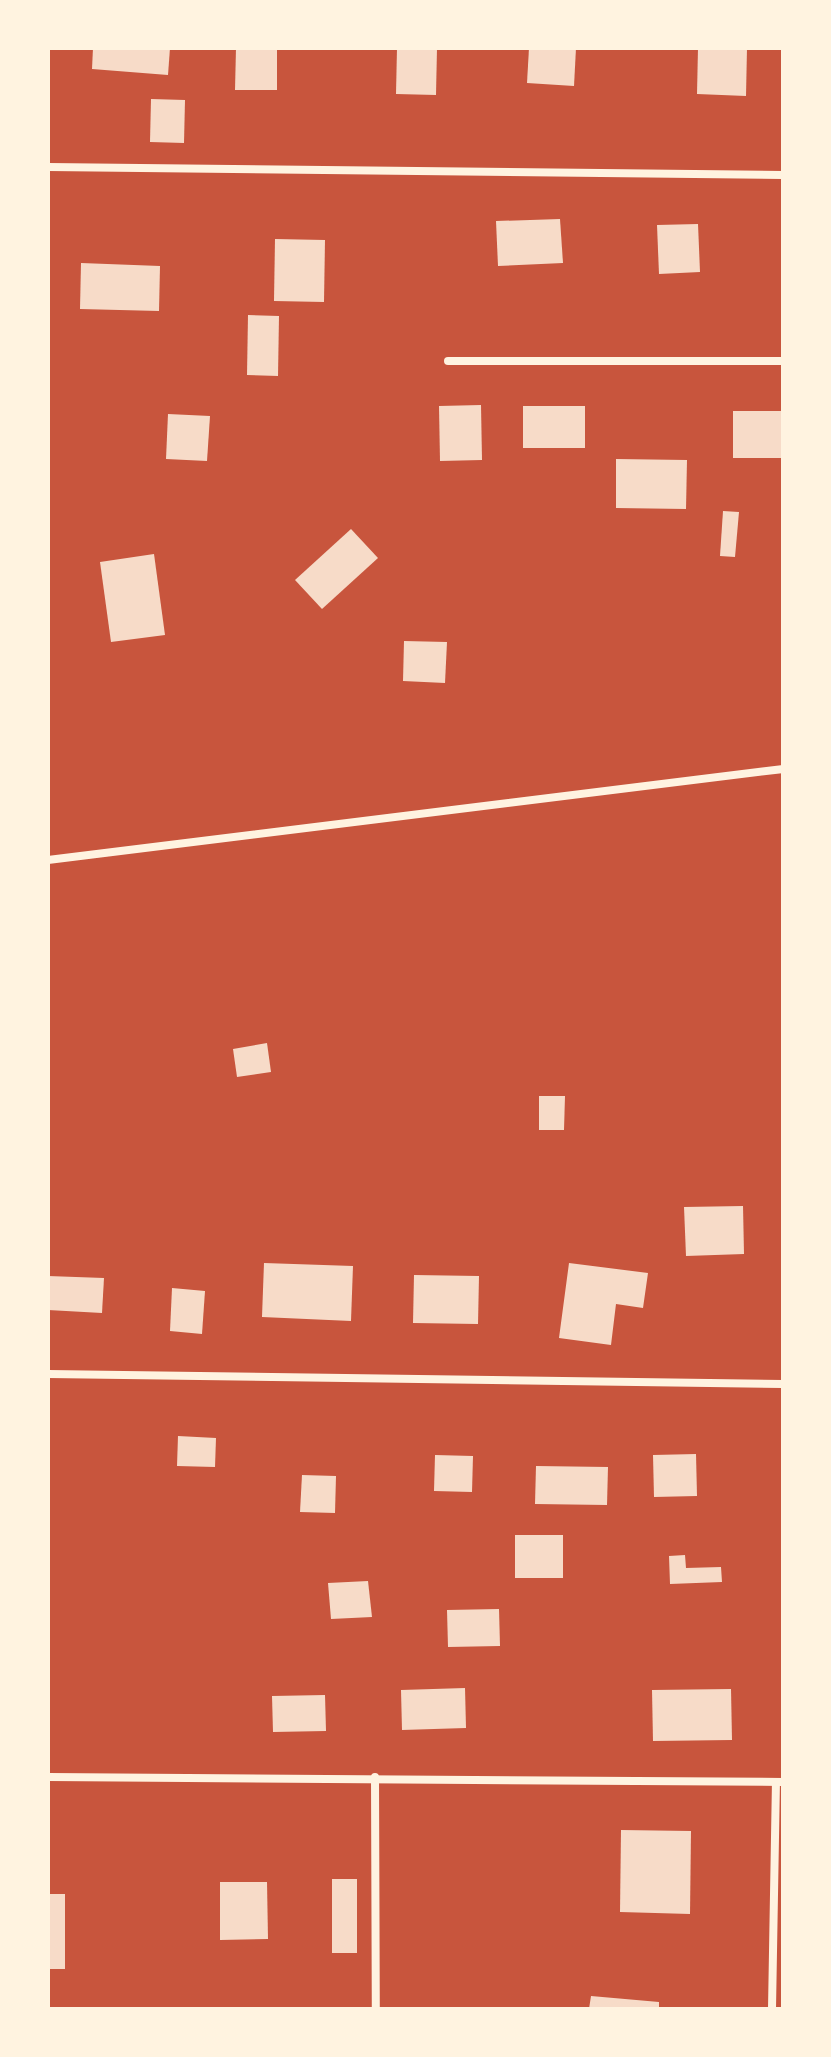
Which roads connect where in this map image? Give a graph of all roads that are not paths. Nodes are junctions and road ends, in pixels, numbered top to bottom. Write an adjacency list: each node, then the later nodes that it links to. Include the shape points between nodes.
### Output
1 (48, 167): 2 (street)
2 (783, 175)
3 (448, 361): 4 (street)
4 (783, 361)
5 (783, 769): 6 (street)
6 (48, 860)
7 (48, 1374): 8 (street)
8 (783, 1384)
9 (48, 1777): 10 (street)
10 (375, 1777): 11 (street); 12 (street)
11 (779, 1782): 13 (street)
12 (376, 2009)
13 (772, 2009)

